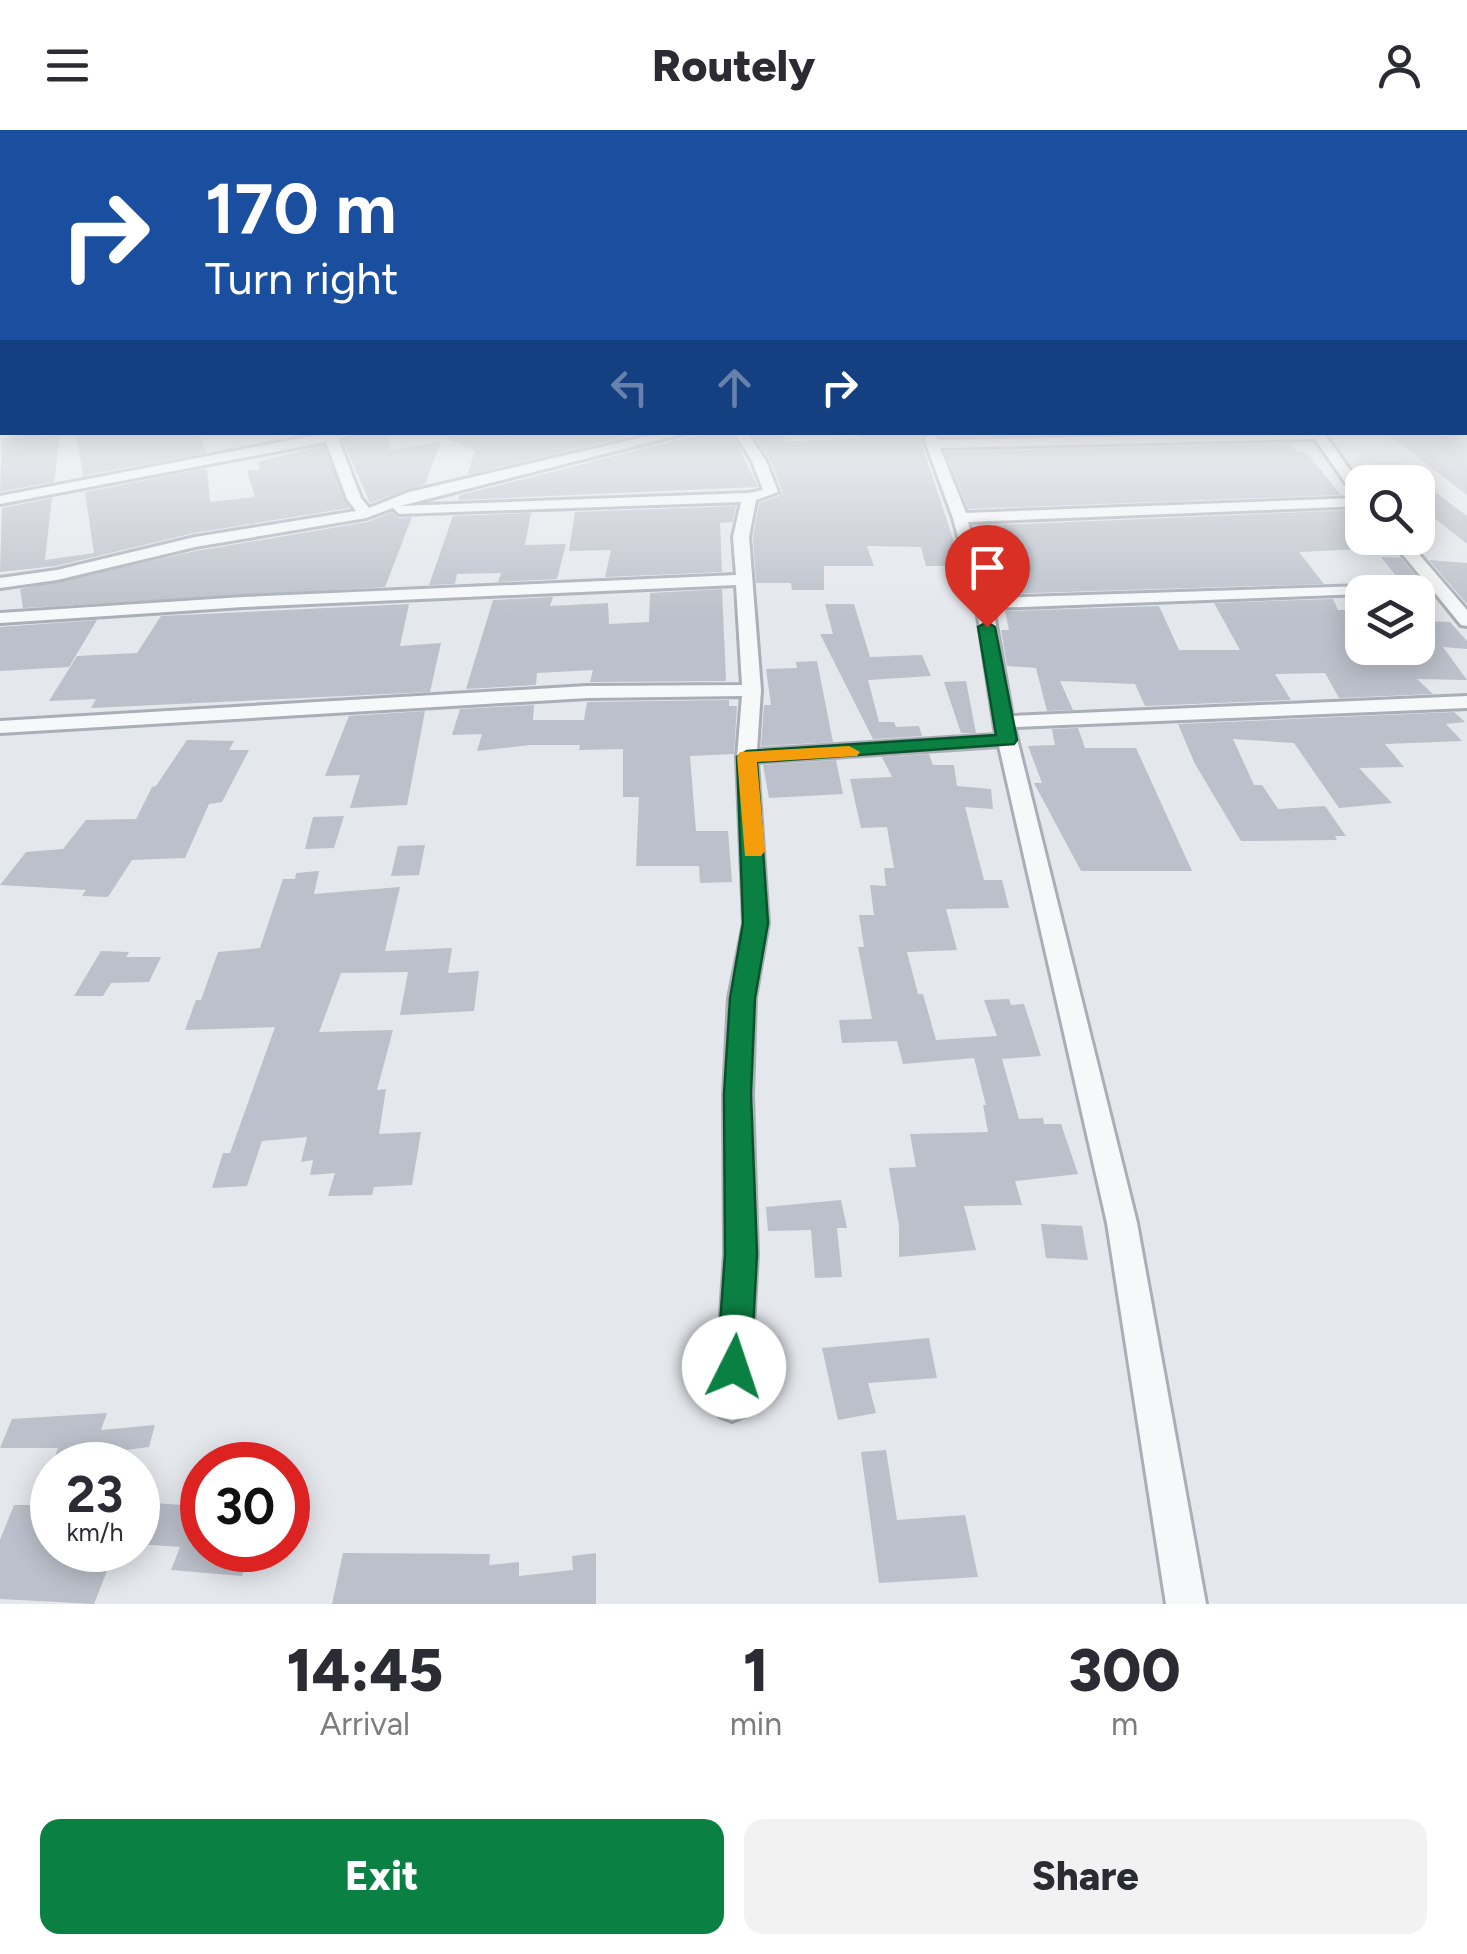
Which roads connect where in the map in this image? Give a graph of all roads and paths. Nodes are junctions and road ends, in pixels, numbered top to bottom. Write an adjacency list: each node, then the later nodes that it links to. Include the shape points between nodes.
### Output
1 (103, 481): 7 (street)
2 (347, 481): 9 (street, via 354,499)
3 (478, 481): 9 (street)
4 (767, 481): 6 (street, via 771,492)
5 (946, 481): 10 (street)
6 (749, 497): 9 (street); 12 (street)
7 (0, 500)
8 (1345, 500): 10 (street)
9 (373, 512): 13 (street)
10 (960, 518): 15 (street)
11 (1411, 555): 14 (street)
12 (742, 580): 16 (street); 18 (street)
13 (0, 583)
14 (1439, 588): 15 (street); 17 (street)
15 (984, 603): 21 (street)
16 (0, 618)
17 (1467, 622)
18 (752, 690): 20 (street, via 512,696); 22 (street)
19 (1467, 702): 21 (street)
20 (0, 727)
21 (1005, 731): 22 (street); 24 (street, via 1122,1223)
22 (747, 757): 23 (street, via 756,923 742,998 741,1254)
23 (732, 1404)
24 (1186, 1604)

